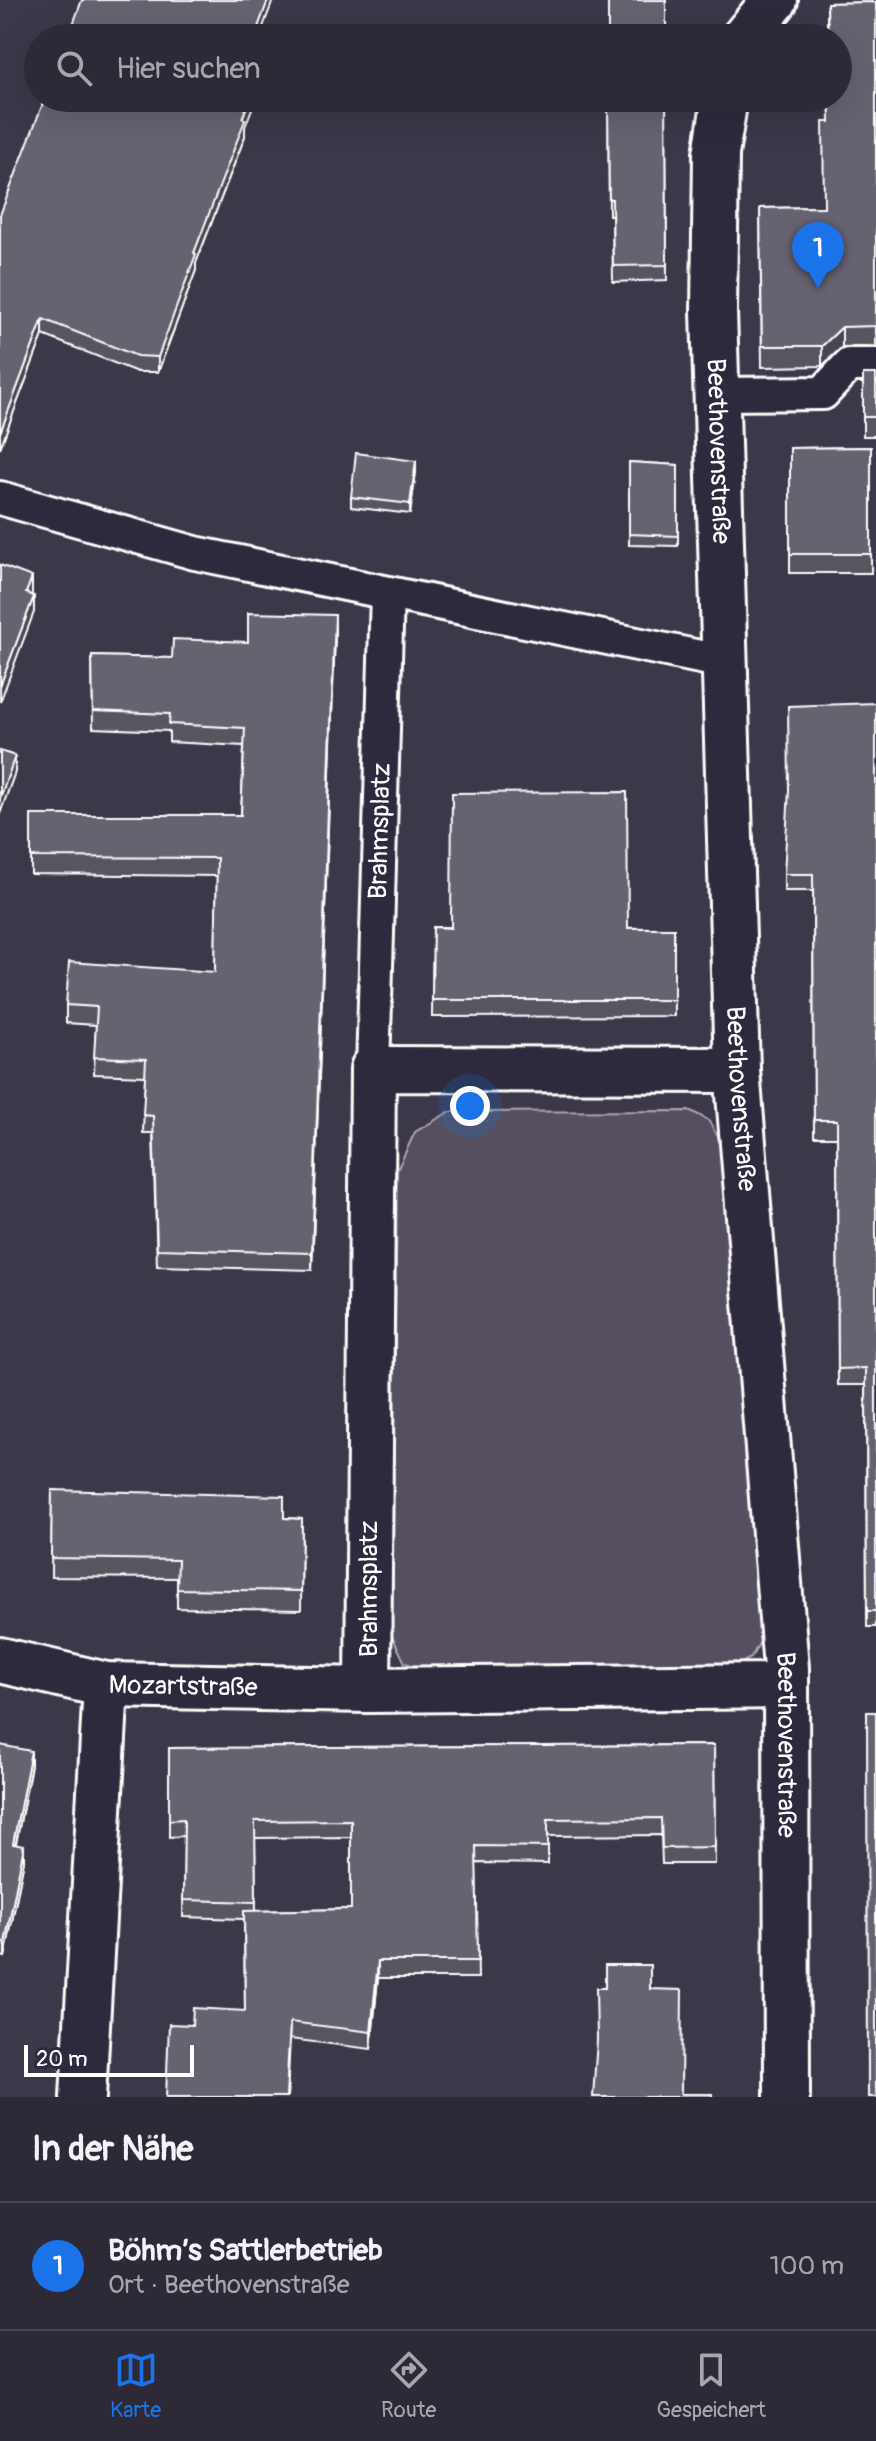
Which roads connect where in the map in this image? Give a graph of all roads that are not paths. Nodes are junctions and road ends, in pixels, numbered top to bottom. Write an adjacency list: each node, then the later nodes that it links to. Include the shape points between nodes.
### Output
1 (775, 0): 2 (street)
2 (755, 24)
3 (723, 112): 5 (street, Beethovenstraße, via 716,154)
4 (876, 365): 5 (lane, via 849,365 823,393)
5 (717, 394): 8 (street, Beethovenstraße)
6 (0, 498): 7 (lane, via 195,553)
7 (387, 593): 8 (lane); 9 (lane, Brahmsplatz)
8 (724, 662): 10 (street, Beethovenstraße)
9 (373, 1069): 10 (street); 14 (street, Brahmsplatz)
10 (737, 1070): 13 (street, Beethovenstraße)
11 (0, 1660): 12 (street, Mozartstraße)
12 (106, 1685): 14 (street, Mozartstraße); 15 (street)
13 (786, 1686): 14 (street, Brahmsplatz); 16 (street, Beethovenstraße)
14 (368, 1690)
15 (83, 2097)
16 (787, 2097)

